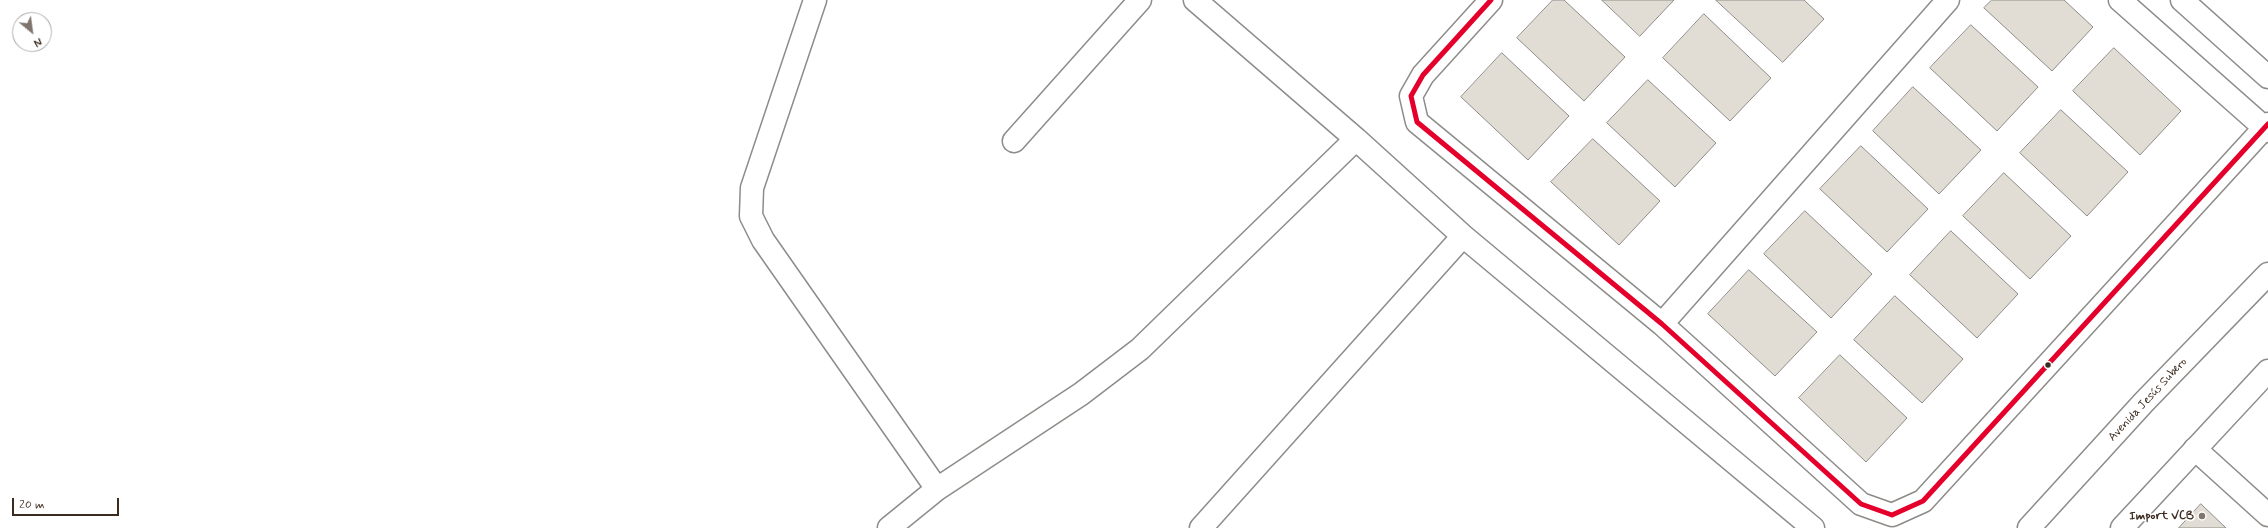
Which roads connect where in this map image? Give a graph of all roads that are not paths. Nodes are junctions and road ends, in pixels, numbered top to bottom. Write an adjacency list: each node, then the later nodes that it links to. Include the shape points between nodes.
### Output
1 (815, 0): 17 (street, via 752,188 751,216 763,240)
2 (1140, 0): 11 (street)
3 (1195, 0): 10 (street)
4 (1491, 0): 14 (street, via 1423,75 1411,96 1417,122)
5 (1948, 0): 14 (street)
6 (2120, 0): 9 (street)
7 (2182, 0): 8 (street)
8 (2268, 77)
9 (2267, 128): 14 (street, via 1923,501 1892,515 1860,504)
10 (1356, 139): 12 (street); 17 (street, via 1140,349 1081,394)
11 (1014, 142)
12 (1463, 236): 20 (street); 21 (street)
13 (2268, 274): 22 (street, Avenida Jesús Subero, via 2144,402)
14 (1662, 324)
15 (2268, 371): 16 (street)
16 (2195, 449): 18 (street); 23 (street)
17 (937, 489): 19 (street)
18 (2268, 515)
19 (889, 528)
20 (1201, 528)
21 (1813, 528)
22 (2029, 528)
23 (2122, 528)

